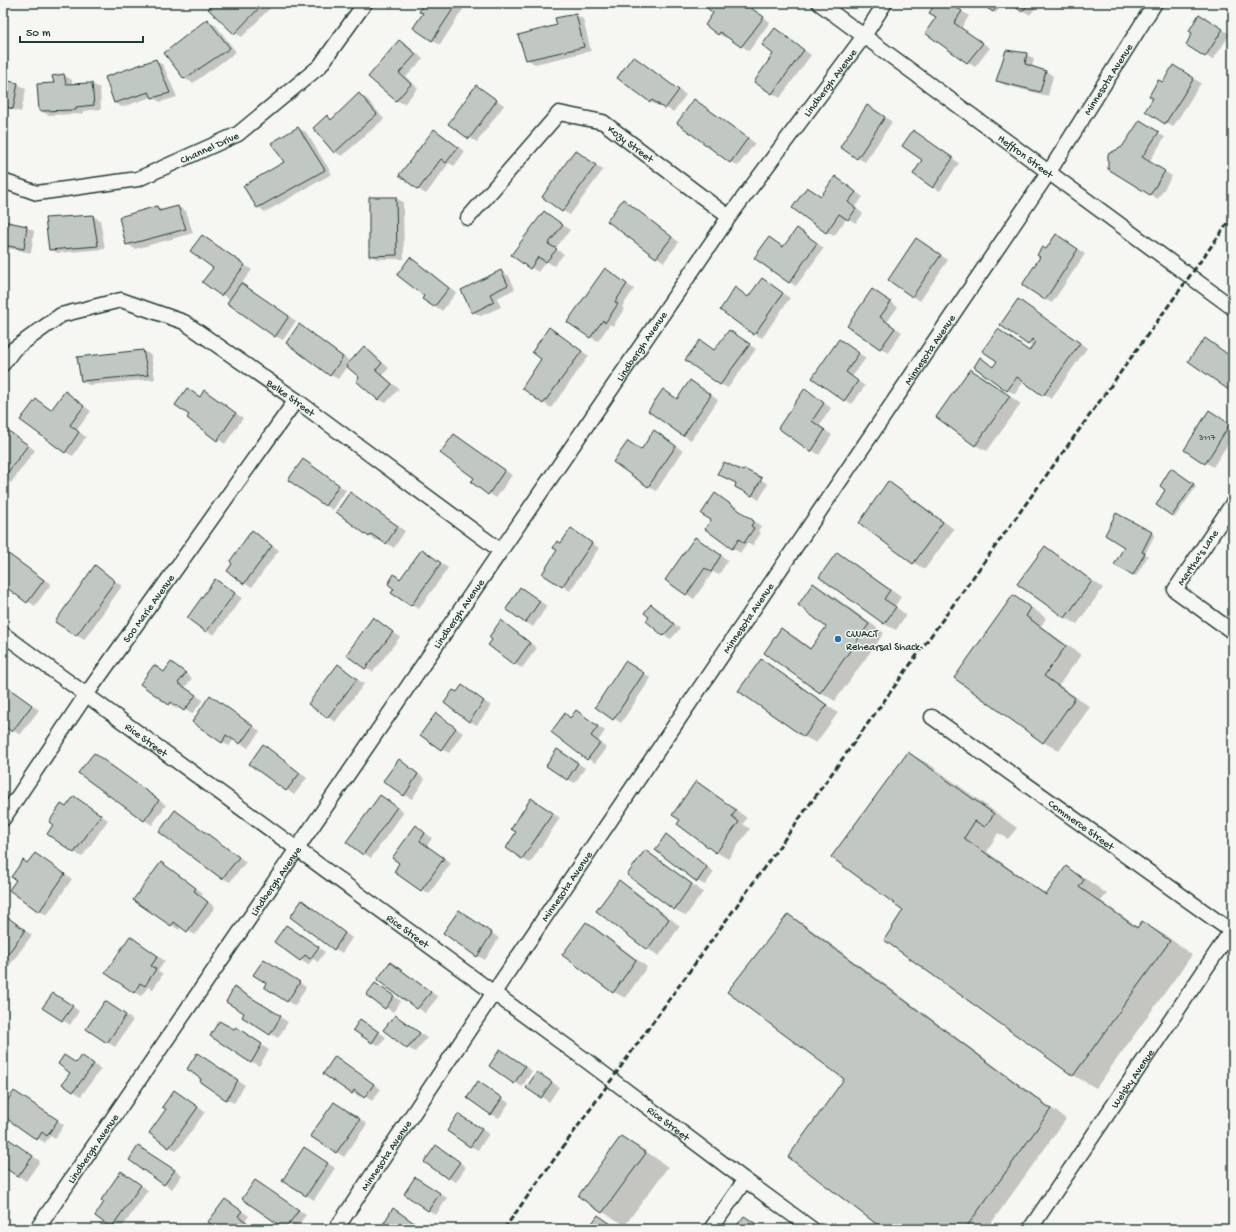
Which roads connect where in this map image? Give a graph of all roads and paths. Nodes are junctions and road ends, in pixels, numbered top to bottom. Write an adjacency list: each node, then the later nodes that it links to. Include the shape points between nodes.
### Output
1 (364, 3): 7 (street, Channel Drive, via 320,66 238,134 138,179 37,193)
2 (819, 3): 5 (street, Heffron Street)
3 (885, 3): 5 (street, Lindbergh Avenue)
4 (1155, 3): 6 (street, Minnesota Avenue)
5 (864, 36): 6 (street, Heffron Street); 8 (street, Lindbergh Avenue)
6 (1049, 172): 10 (street, Heffron Street); 22 (street, Minnesota Avenue)
7 (3, 181)
8 (729, 217): 9 (street, Kozy Street, via 603,122 559,113); 14 (street, Lindbergh Avenue)
9 (468, 218)
10 (1233, 308)
11 (3, 364): 12 (street, Belke Street, via 14,349 61,315 121,300 184,322)
12 (296, 400): 14 (street, Belke Street); 17 (street, Soo Marie Avenue)
13 (1233, 503): 15 (street, Martha's Lane, via 1175,590)
14 (501, 551): 20 (street, Lindbergh Avenue)
15 (1233, 632)
16 (3, 634): 17 (street, Rice Street)
17 (86, 695): 19 (street, Soo Marie Avenue); 20 (street, Rice Street)
18 (932, 718): 21 (street, Commerce Street)
19 (3, 819)
20 (297, 849): 22 (street, Rice Street); 24 (street, Lindbergh Avenue)
21 (1232, 930): 28 (street, Welsby Avenue)
22 (494, 993): 23 (street, Rice Street); 25 (street, Minnesota Avenue)
23 (745, 1180): 26 (street); 27 (street, Rice Street)
24 (37, 1229)
25 (336, 1229)
26 (711, 1229)
27 (812, 1229)
28 (1030, 1229)

